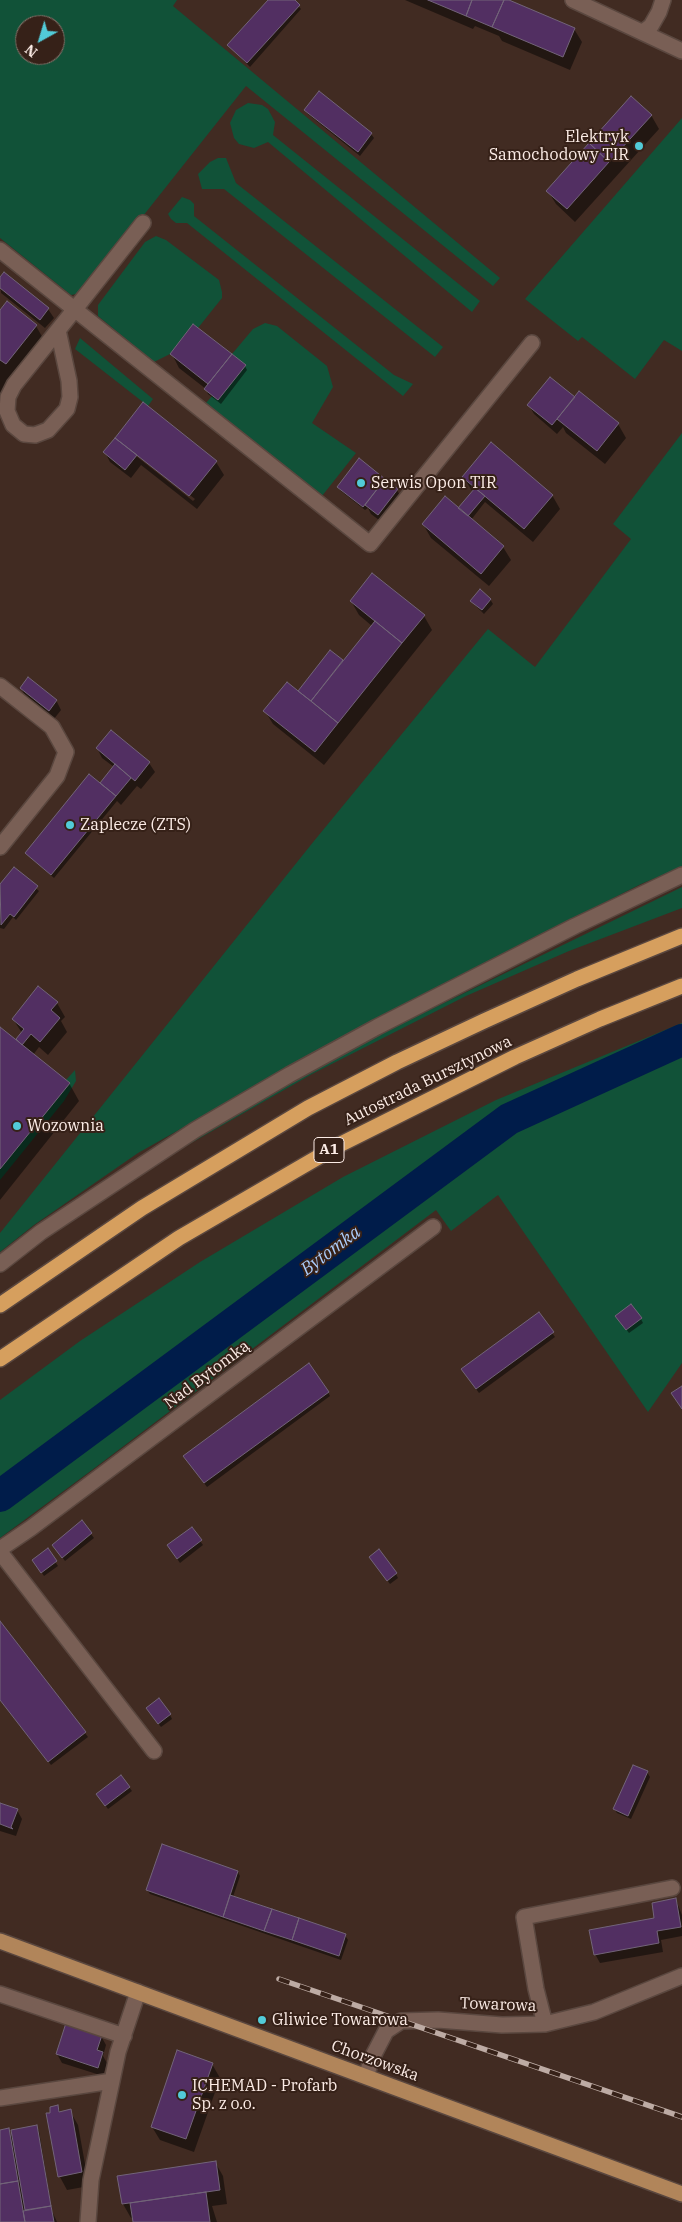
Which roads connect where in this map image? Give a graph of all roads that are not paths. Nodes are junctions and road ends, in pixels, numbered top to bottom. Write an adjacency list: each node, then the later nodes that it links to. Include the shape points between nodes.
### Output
1 (663, 0): 3 (street, via 651,26)
2 (579, 1): 3 (street)
3 (642, 32): 4 (street)
4 (682, 51)
5 (143, 223): 7 (street)
6 (0, 250): 7 (street)
7 (74, 309): 8 (street); 9 (street, via 370,544)
8 (58, 330): 8 (street, via 8,397 7,411 13,425 24,434 35,435 48,430 67,409 69,381)
9 (532, 343)
10 (0, 686): 11 (street, via 52,727 66,752 57,776)
11 (0, 847)
12 (682, 875): 16 (street, via 574,926 289,1075 179,1140 40,1232)
13 (682, 936): 17 (highway, Autostrada Bursztynowa, via 484,1020 308,1108 142,1208)
14 (682, 986): 18 (highway, Autostrada Bursztynowa / A1, via 515,1057 339,1144 179,1238)
15 (433, 1227): 19 (street, Nad Bytomką)
16 (0, 1264)
17 (0, 1305)
18 (0, 1359)
19 (0, 1550): 20 (street, Nad Bytomką)
20 (154, 1751)
21 (672, 1888): 26 (street, via 524,1917)
22 (0, 1941): 24 (main road, Chorzowska)
23 (682, 1976): 26 (street, Towarowa, via 594,2012)
24 (138, 1992): 27 (street); 28 (main road, Chorzowska)
25 (0, 1994): 27 (street)
26 (545, 2024): 28 (street, Towarowa, via 401,2021 386,2031)
27 (124, 2036): 29 (street)
28 (366, 2076): 31 (main road, Chorzowska)
29 (112, 2081): 30 (street); 32 (street, via 91,2180)
30 (0, 2098)
31 (682, 2194)
32 (88, 2222)

